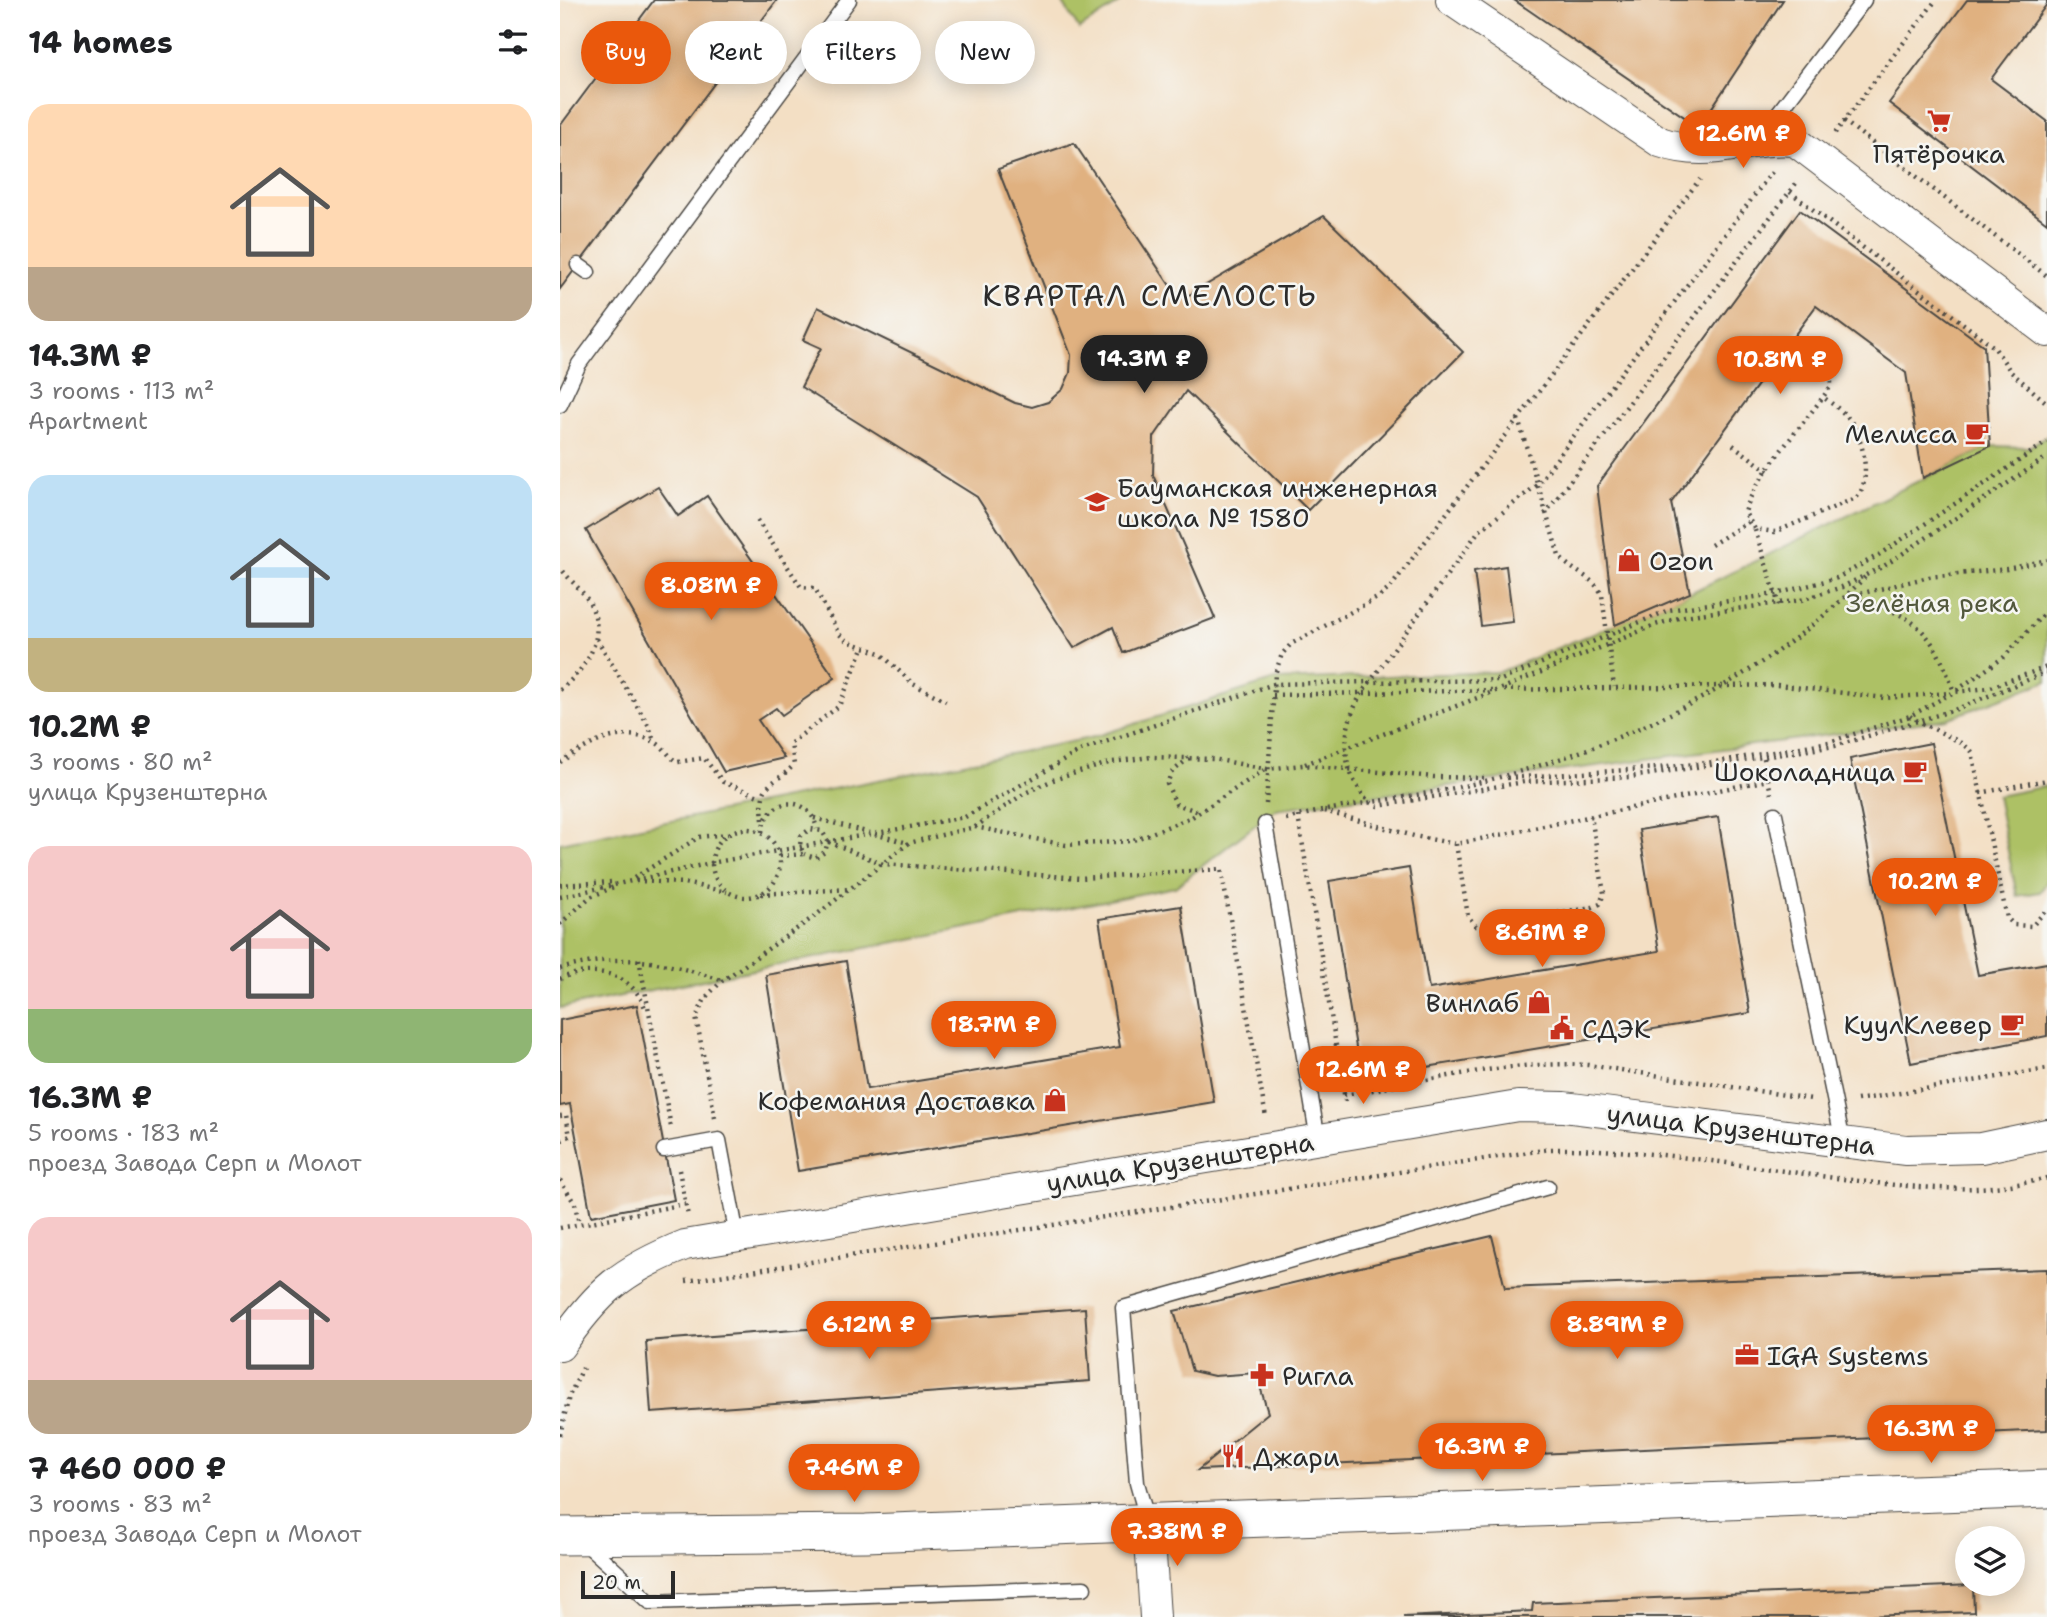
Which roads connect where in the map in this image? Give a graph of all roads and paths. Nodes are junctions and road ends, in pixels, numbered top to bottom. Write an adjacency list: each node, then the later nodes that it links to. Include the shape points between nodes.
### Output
1 (849, 0): 15 (lane, via 579,364)
2 (1451, 0): 7 (street, via 1660,142 1699,151)
3 (1864, 0): 6 (lane)
4 (1936, 0): 5 (path)
5 (1844, 121): 8 (path); 10 (path)
6 (1755, 143): 7 (street); 8 (street)
7 (1724, 148): 16 (path)
8 (1805, 149): 9 (path); 11 (street); 21 (path)
9 (1790, 192): 14 (path, via 1994,347 2011,372); 22 (path)
10 (2047, 276)
11 (2047, 332)
12 (1802, 354): 13 (path, via 1831,376 1831,386)
13 (1823, 397): 20 (path); 25 (path, via 1854,426 1864,488 1856,498 1775,532)
14 (2047, 403)
15 (560, 405)
16 (1518, 418): 21 (path); 40 (path, via 1390,588 1291,645 1278,662)
17 (2047, 442): 30 (path, via 1837,578)
18 (1733, 445): 20 (path)
19 (2047, 457): 29 (path)
20 (1768, 471): 24 (path, via 1748,498)
21 (1537, 485): 22 (path); 39 (path, via 1478,532)
22 (1545, 514): 34 (path, via 1559,556 1600,589)
23 (757, 520): 37 (path, via 801,587 815,587 839,634)
24 (1748, 522): 25 (path); 26 (path)
25 (1755, 529): 30 (path)
26 (1711, 545)
27 (2047, 560): 31 (path, via 1929,578)
28 (561, 568): 35 (path, via 587,598)
29 (1865, 577): 31 (path); 32 (path)
30 (1776, 594): 32 (path); 34 (path, via 1670,610)
31 (1846, 597): 41 (path, via 1791,642); 45 (path, via 1900,613 1917,624 1935,646)
32 (1779, 605): 36 (path, via 1685,616)
33 (2047, 610): 45 (path, via 2004,657)
34 (1607, 636): 36 (path); 39 (path, via 1501,680)
35 (597, 638): 43 (path, via 586,664); 51 (path)
36 (1609, 644): 42 (path); 44 (path)
37 (863, 648): 48 (path, via 886,657 913,684); 63 (path, via 839,706 791,743 794,765 764,787)
38 (2047, 670): 45 (path, via 1988,688); 50 (path)
39 (1370, 682): 40 (path); 46 (path)
40 (1274, 684): 47 (path); 77 (path, via 1082,750 965,817)
41 (1724, 685): 42 (path); 45 (path, via 1799,687 1885,698); 59 (path, via 1621,734)
42 (1614, 688): 44 (path)
43 (560, 690)
44 (1498, 690): 46 (path); 52 (path)
45 (1954, 692): 49 (path)
46 (1361, 693): 47 (path); 52 (path)
47 (1273, 695): 57 (path)
48 (946, 701)
49 (1910, 716): 50 (path); 53 (path, via 1857,735)
50 (1917, 721): 53 (path, via 1835,746); 62 (path, via 1968,746)
51 (654, 742): 55 (path, via 629,735 601,739); 63 (path, via 678,762 707,760 723,782)
52 (1345, 750): 56 (path); 58 (path)
53 (1763, 756): 59 (path); 60 (path); 64 (path, via 1631,777 1524,782 1378,806)
54 (1191, 757): 57 (path); 66 (path, via 1171,773 1167,784 1176,804); 73 (path, via 1152,757 1085,768 1025,793)
55 (560, 762)
56 (1303, 765): 57 (path); 58 (path)
57 (1267, 769): 66 (path); 72 (path)
58 (1348, 769): 59 (path); 64 (path)
59 (1499, 778): 64 (path)
60 (1768, 780): 67 (path); 69 (path)
61 (2047, 780): 62 (path)
62 (1980, 793): 92 (path, via 2007,918 2014,925 2032,926)
63 (761, 797): 71 (path)
64 (1368, 802): 65 (path)
65 (1324, 811): 68 (path); 80 (path)
66 (1200, 812): 73 (path, via 1152,835 1110,845 1045,843)
67 (1775, 814): 100 (lane)
68 (1298, 816): 72 (path); 103 (path)
69 (1591, 816): 80 (path); 80 (path, via 1604,893 1600,904 1593,907 1476,926 1468,916)
70 (814, 818): 71 (path, via 792,803 781,804); 74 (path); 77 (path)
71 (763, 820): 75 (path)
72 (1265, 824): 105 (lane)
73 (975, 827): 79 (path)
74 (817, 829): 78 (path); 81 (path, via 805,832)
75 (762, 832): 76 (path, via 744,828); 82 (path)
76 (728, 834): 84 (path, via 716,846); 86 (path, via 699,837)
77 (877, 835): 78 (path); 79 (path)
78 (828, 841): 81 (path); 83 (path, via 820,856); 85 (path)
79 (909, 843): 85 (path)
80 (1456, 844)
81 (800, 846): 82 (path); 83 (path)
82 (779, 853): 83 (path); 84 (path); 90 (path, via 779,871 772,886)
83 (804, 853)
84 (711, 863): 86 (path); 89 (path, via 716,880)
85 (883, 864): 88 (path); 108 (path, via 1081,878 1221,869)
86 (629, 881): 87 (path); 89 (path, via 684,883); 91 (path); 93 (path, via 590,897)
87 (560, 885)
88 (851, 889): 90 (path); 97 (path)
89 (728, 892): 90 (path, via 743,897)
90 (759, 895)
91 (560, 897)
92 (2047, 909)
93 (560, 924)
94 (639, 959): 95 (path, via 616,958); 97 (path); 98 (path)
95 (560, 969)
96 (560, 979): 98 (path, via 590,970 622,979 635,989)
97 (722, 981): 104 (path, via 695,1017)
98 (651, 1022): 109 (path)
99 (2047, 1069): 100 (path)
100 (1835, 1103): 107 (lane)
101 (560, 1116): 106 (path, via 566,1115 570,1136)
102 (2047, 1133): 107 (street, улица Крузенштерна, via 1992,1147 1949,1151)
103 (1350, 1134): 105 (street, улица Крузенштерна); 107 (street, улица Крузенштерна, via 1537,1105)
104 (719, 1140): 109 (lane); 116 (lane)
105 (1318, 1140): 108 (street, улица Крузенштерна)
106 (560, 1141)
107 (1843, 1142)
108 (1272, 1147): 116 (street, улица Крузенштерна)
109 (670, 1149): 113 (path)
110 (2047, 1178): 118 (path, via 2009,1188 1916,1188 1605,1149 1550,1149 751,1269)
111 (560, 1180): 114 (path, via 575,1204)
112 (1548, 1187): 123 (lane, via 1123,1308 1137,1483)
113 (685, 1204): 114 (path); 117 (path)
114 (579, 1224): 115 (path)
115 (560, 1228)
116 (737, 1236): 117 (street, улица Крузенштерна)
117 (693, 1244): 119 (street, улица Крузенштерна, via 658,1256 613,1284 587,1306)
118 (677, 1284)
119 (560, 1346)
120 (586, 1362): 121 (path, via 569,1396)
121 (560, 1435)
122 (2047, 1489): 123 (street)
123 (1149, 1524): 124 (street); 126 (street)
124 (569, 1536): 125 (lane, via 650,1602)
125 (1084, 1588)
126 (1155, 1617)

